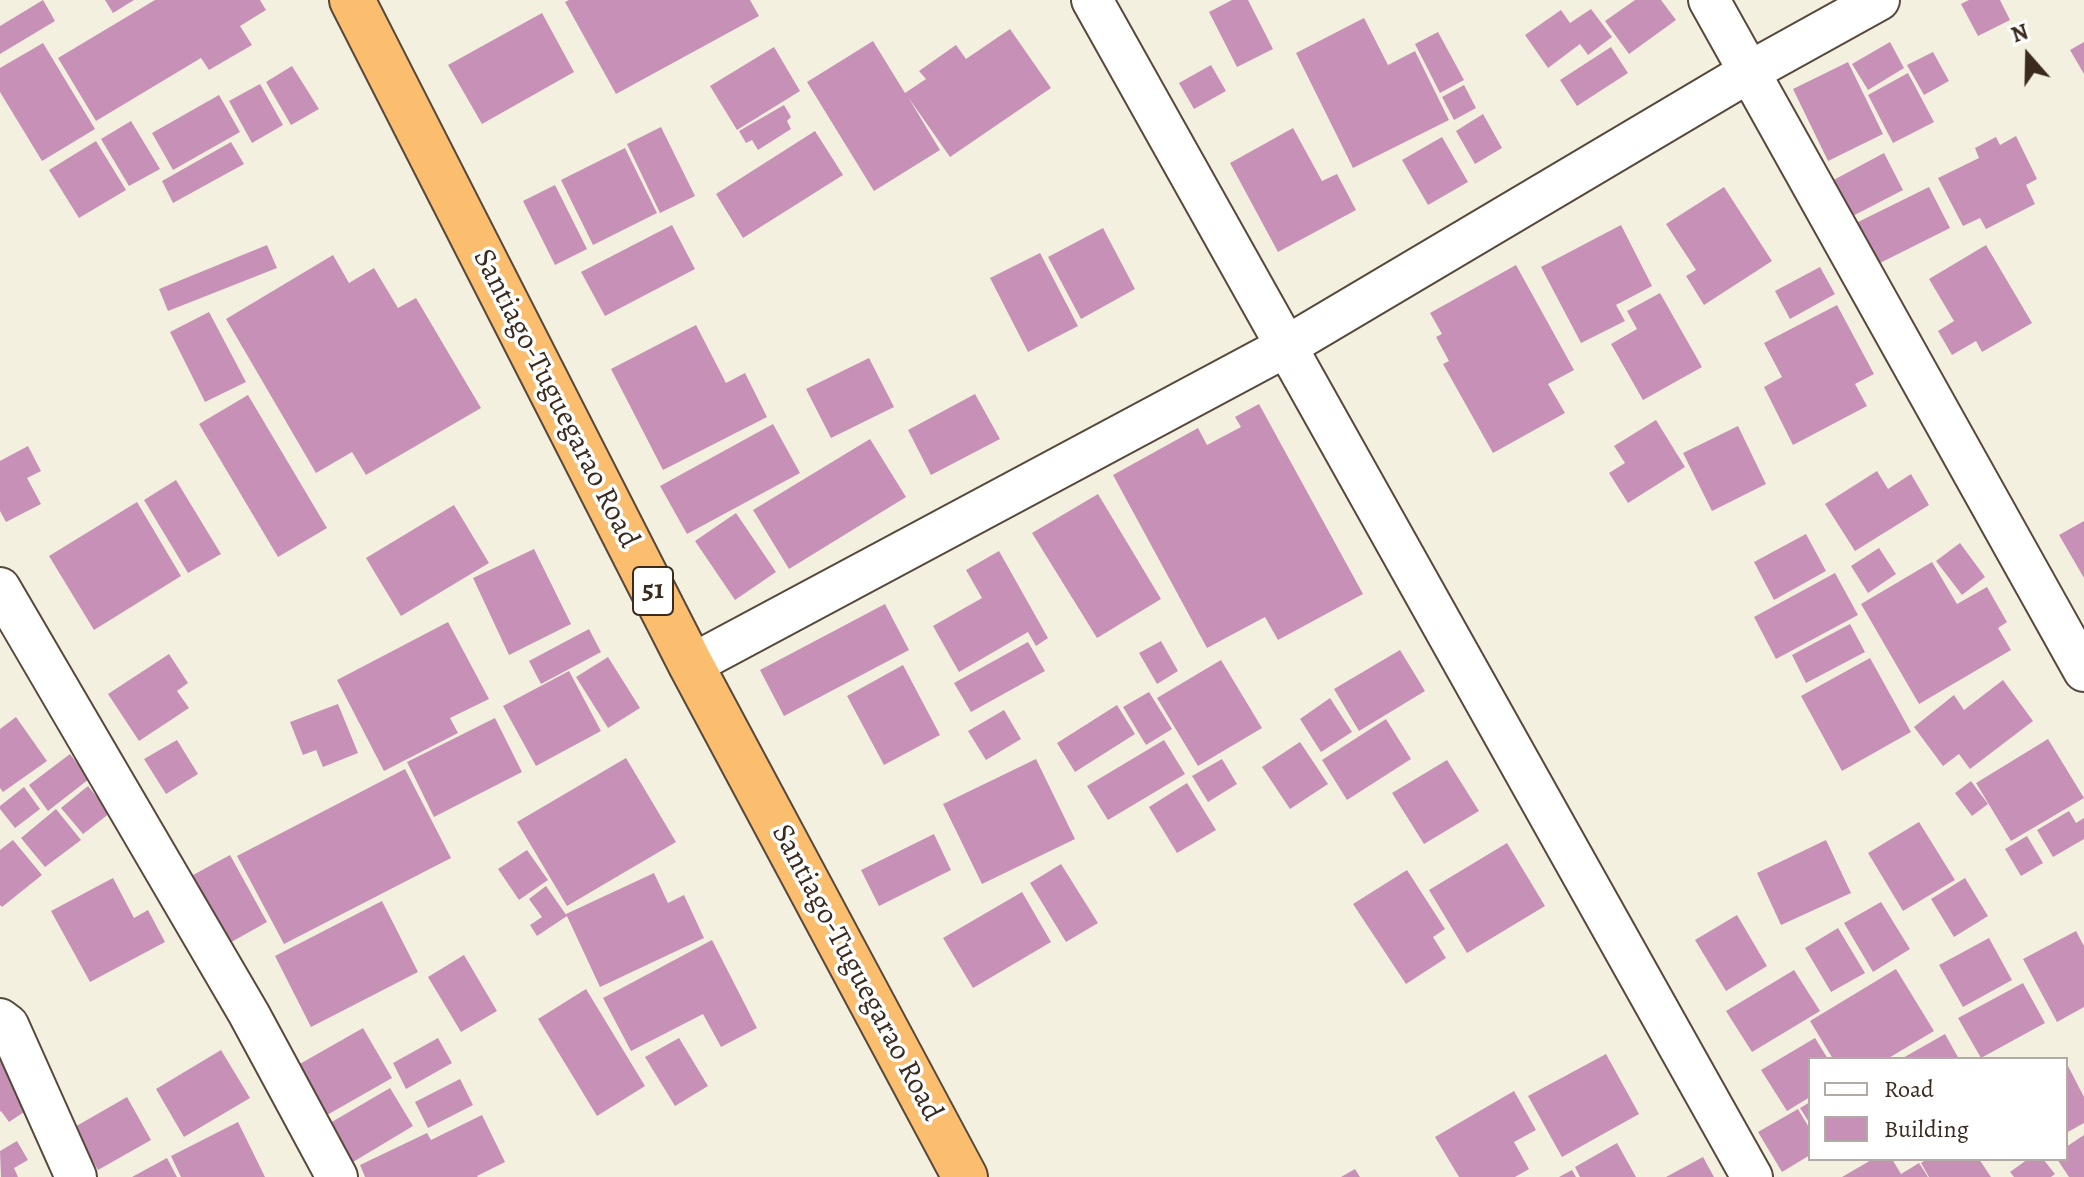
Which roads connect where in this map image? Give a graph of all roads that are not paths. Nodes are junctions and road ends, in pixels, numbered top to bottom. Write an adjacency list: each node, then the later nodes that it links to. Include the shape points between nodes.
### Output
1 (352, 0): 8 (highway, Santiago-Tuguegarao Road / 51)
2 (1092, 0): 6 (street)
3 (1709, 0): 5 (street)
4 (1879, 0): 5 (street)
5 (1749, 72): 6 (street); 9 (street)
6 (1287, 346): 8 (street); 14 (street)
7 (0, 588): 12 (street, via 249,1014)
8 (691, 665): 13 (highway, Santiago-Tuguegarao Road / 51)
9 (2084, 671)
10 (0, 1019): 11 (street, via 8,1025)
11 (76, 1177)
12 (337, 1177)
13 (965, 1177)
14 (1752, 1177)

